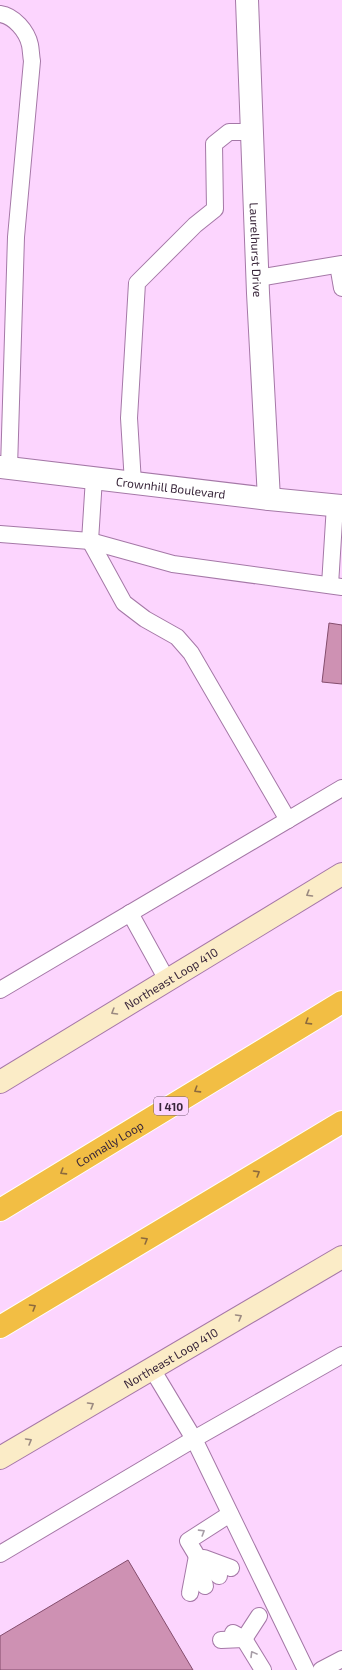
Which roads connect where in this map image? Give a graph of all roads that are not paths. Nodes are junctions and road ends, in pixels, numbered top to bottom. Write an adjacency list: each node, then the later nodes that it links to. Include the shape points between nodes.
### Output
1 (247, 0): 3 (street, Laurelhurst Drive)
2 (0, 14): 7 (lane, via 8,15 22,28 30,44 32,61)
3 (252, 132): 5 (street, Laurelhurst Drive); 10 (lane, via 229,132 214,144 216,210 195,226 137,283 129,418)
4 (340, 265): 5 (lane); 6 (lane)
5 (258, 278): 11 (street, Laurelhurst Drive)
6 (342, 288)
7 (6, 356): 8 (lane)
8 (4, 468): 9 (street, Crownhill Boulevard)
9 (94, 478): 10 (street, Crownhill Boulevard); 14 (lane)
10 (133, 483): 11 (street, Crownhill Boulevard)
11 (270, 499): 12 (street, Crownhill Boulevard)
12 (338, 505): 15 (lane)
13 (0, 534): 14 (lane)
14 (90, 541): 15 (lane, via 173,564); 17 (lane, via 124,603 145,619 177,637 191,653)
15 (336, 586)
16 (342, 788): 17 (lane)
17 (288, 820): 19 (lane)
18 (342, 874): 20 (main road, Northeast Loop 410, one-way to 20)
19 (130, 913): 20 (lane); 21 (lane)
20 (167, 980): 23 (main road, Northeast Loop 410, one-way to 23)
21 (0, 990)
22 (342, 1002): 25 (highway, Connally Loop / I 410, one-way to 25)
23 (0, 1082)
24 (342, 1122): 27 (highway, one-way to 24)
25 (0, 1210)
26 (342, 1258): 29 (main road, Northeast Loop 410, one-way to 26)
27 (0, 1327)
28 (342, 1354): 30 (lane)
29 (152, 1369): 30 (lane); 31 (main road, Northeast Loop 410, one-way to 29)
30 (194, 1439): 32 (lane); 33 (lane)
31 (0, 1458)
32 (230, 1514): 34 (lane, one-way to 32, via 188,1541); 41 (lane)
33 (0, 1554)
34 (197, 1556): 35 (lane); 36 (lane); 37 (lane)
35 (225, 1572)
36 (205, 1586)
37 (190, 1593)
38 (254, 1620): 40 (lane, one-way to 38, via 233,1637)
39 (342, 1659): 42 (lane)
40 (263, 1670)
41 (306, 1670)
42 (321, 1670)

